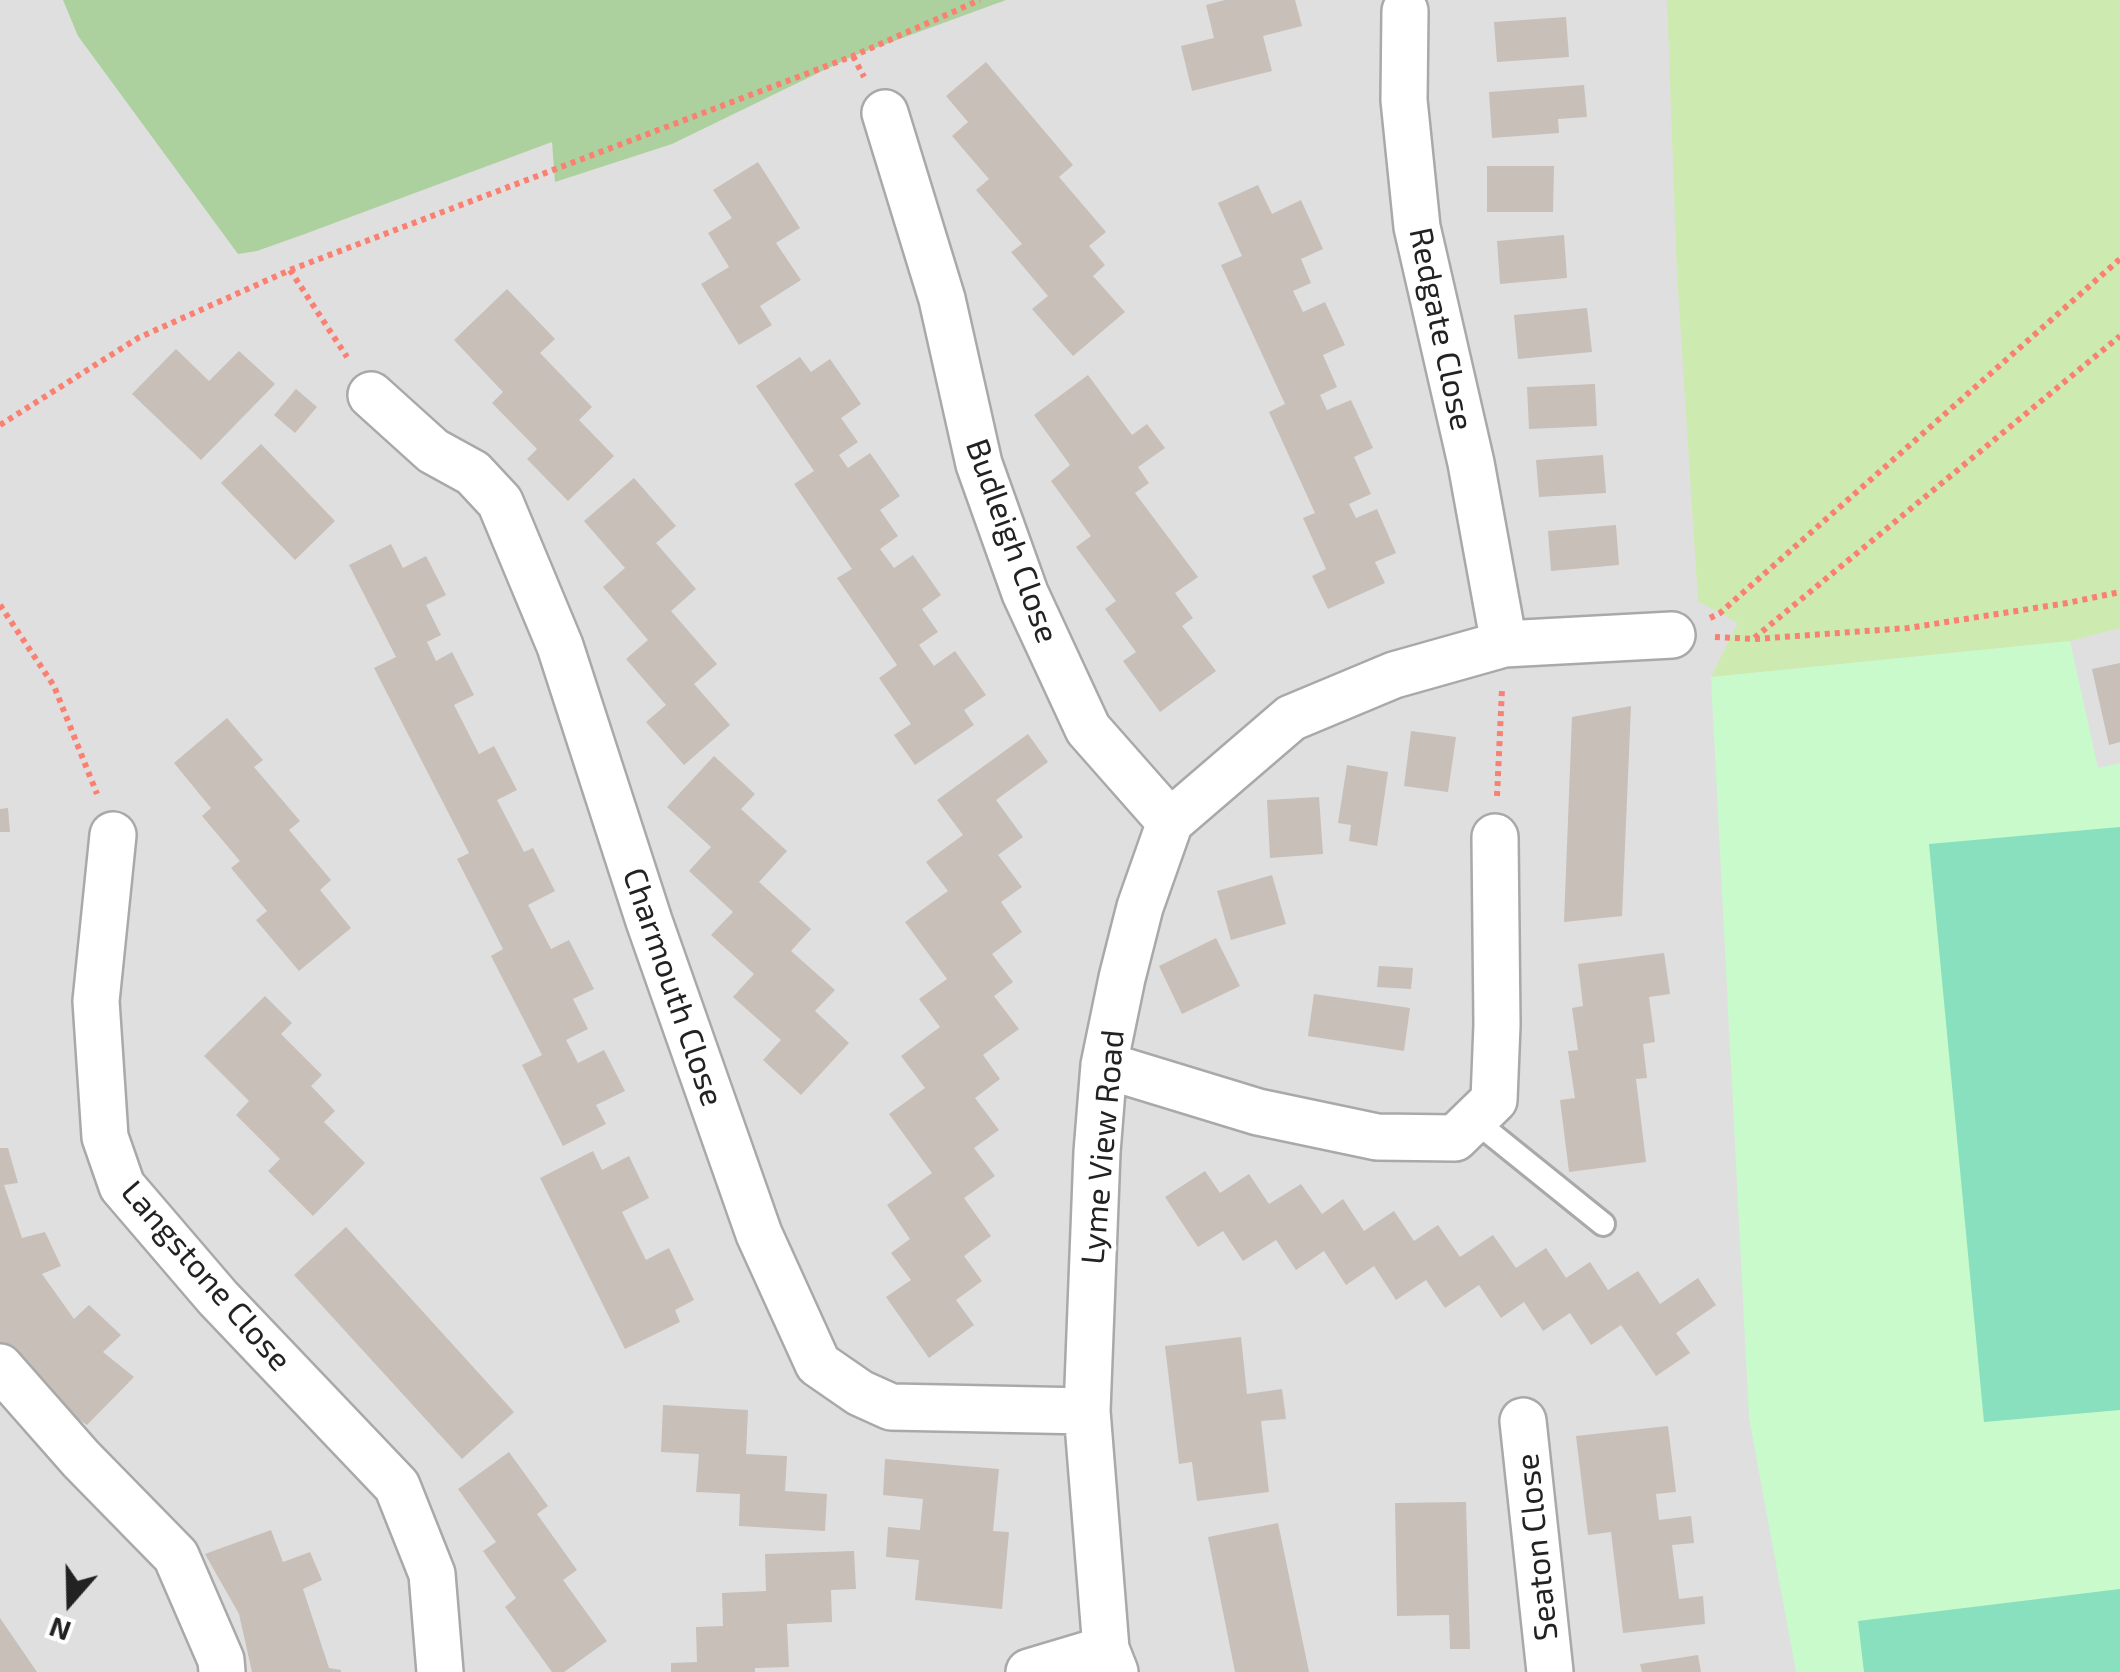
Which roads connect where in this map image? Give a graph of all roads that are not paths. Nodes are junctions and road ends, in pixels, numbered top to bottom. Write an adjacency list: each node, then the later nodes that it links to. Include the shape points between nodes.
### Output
1 (1405, 12): 5 (street, Redgate Close, via 1404,100 1416,227 1471,462)
2 (885, 113): 6 (street, Budleigh Close, via 942,299 979,464 1025,592 1088,729)
3 (371, 395): 13 (street, Charmouth Close, via 433,451 474,473 500,502 560,646 759,1234 818,1364 891,1407)
4 (1672, 634): 5 (street, Lyme View Road)
5 (1504, 644): 6 (street, Lyme View Road, via 1394,675 1291,718)
6 (1170, 822): 9 (street, Lyme View Road, via 1140,907)
7 (112, 835): 17 (street, Langstone Close, via 96,1001 105,1137 122,1186 397,1486 432,1574)
8 (1495, 838): 10 (street, via 1494,1100)
9 (1104, 1065): 10 (street, via 1258,1112 1377,1137 1455,1138); 13 (street, Lyme View Road)
10 (1474, 1120): 11 (lane)
11 (1603, 1224)
12 (0, 1366): 16 (street, via 176,1556)
13 (1087, 1412): 15 (street, Lyme View Road)
14 (1524, 1421): 19 (street, Seaton Close)
15 (1111, 1660): 18 (street)
16 (222, 1672)
17 (440, 1672)
18 (1028, 1672)
19 (1550, 1672)

